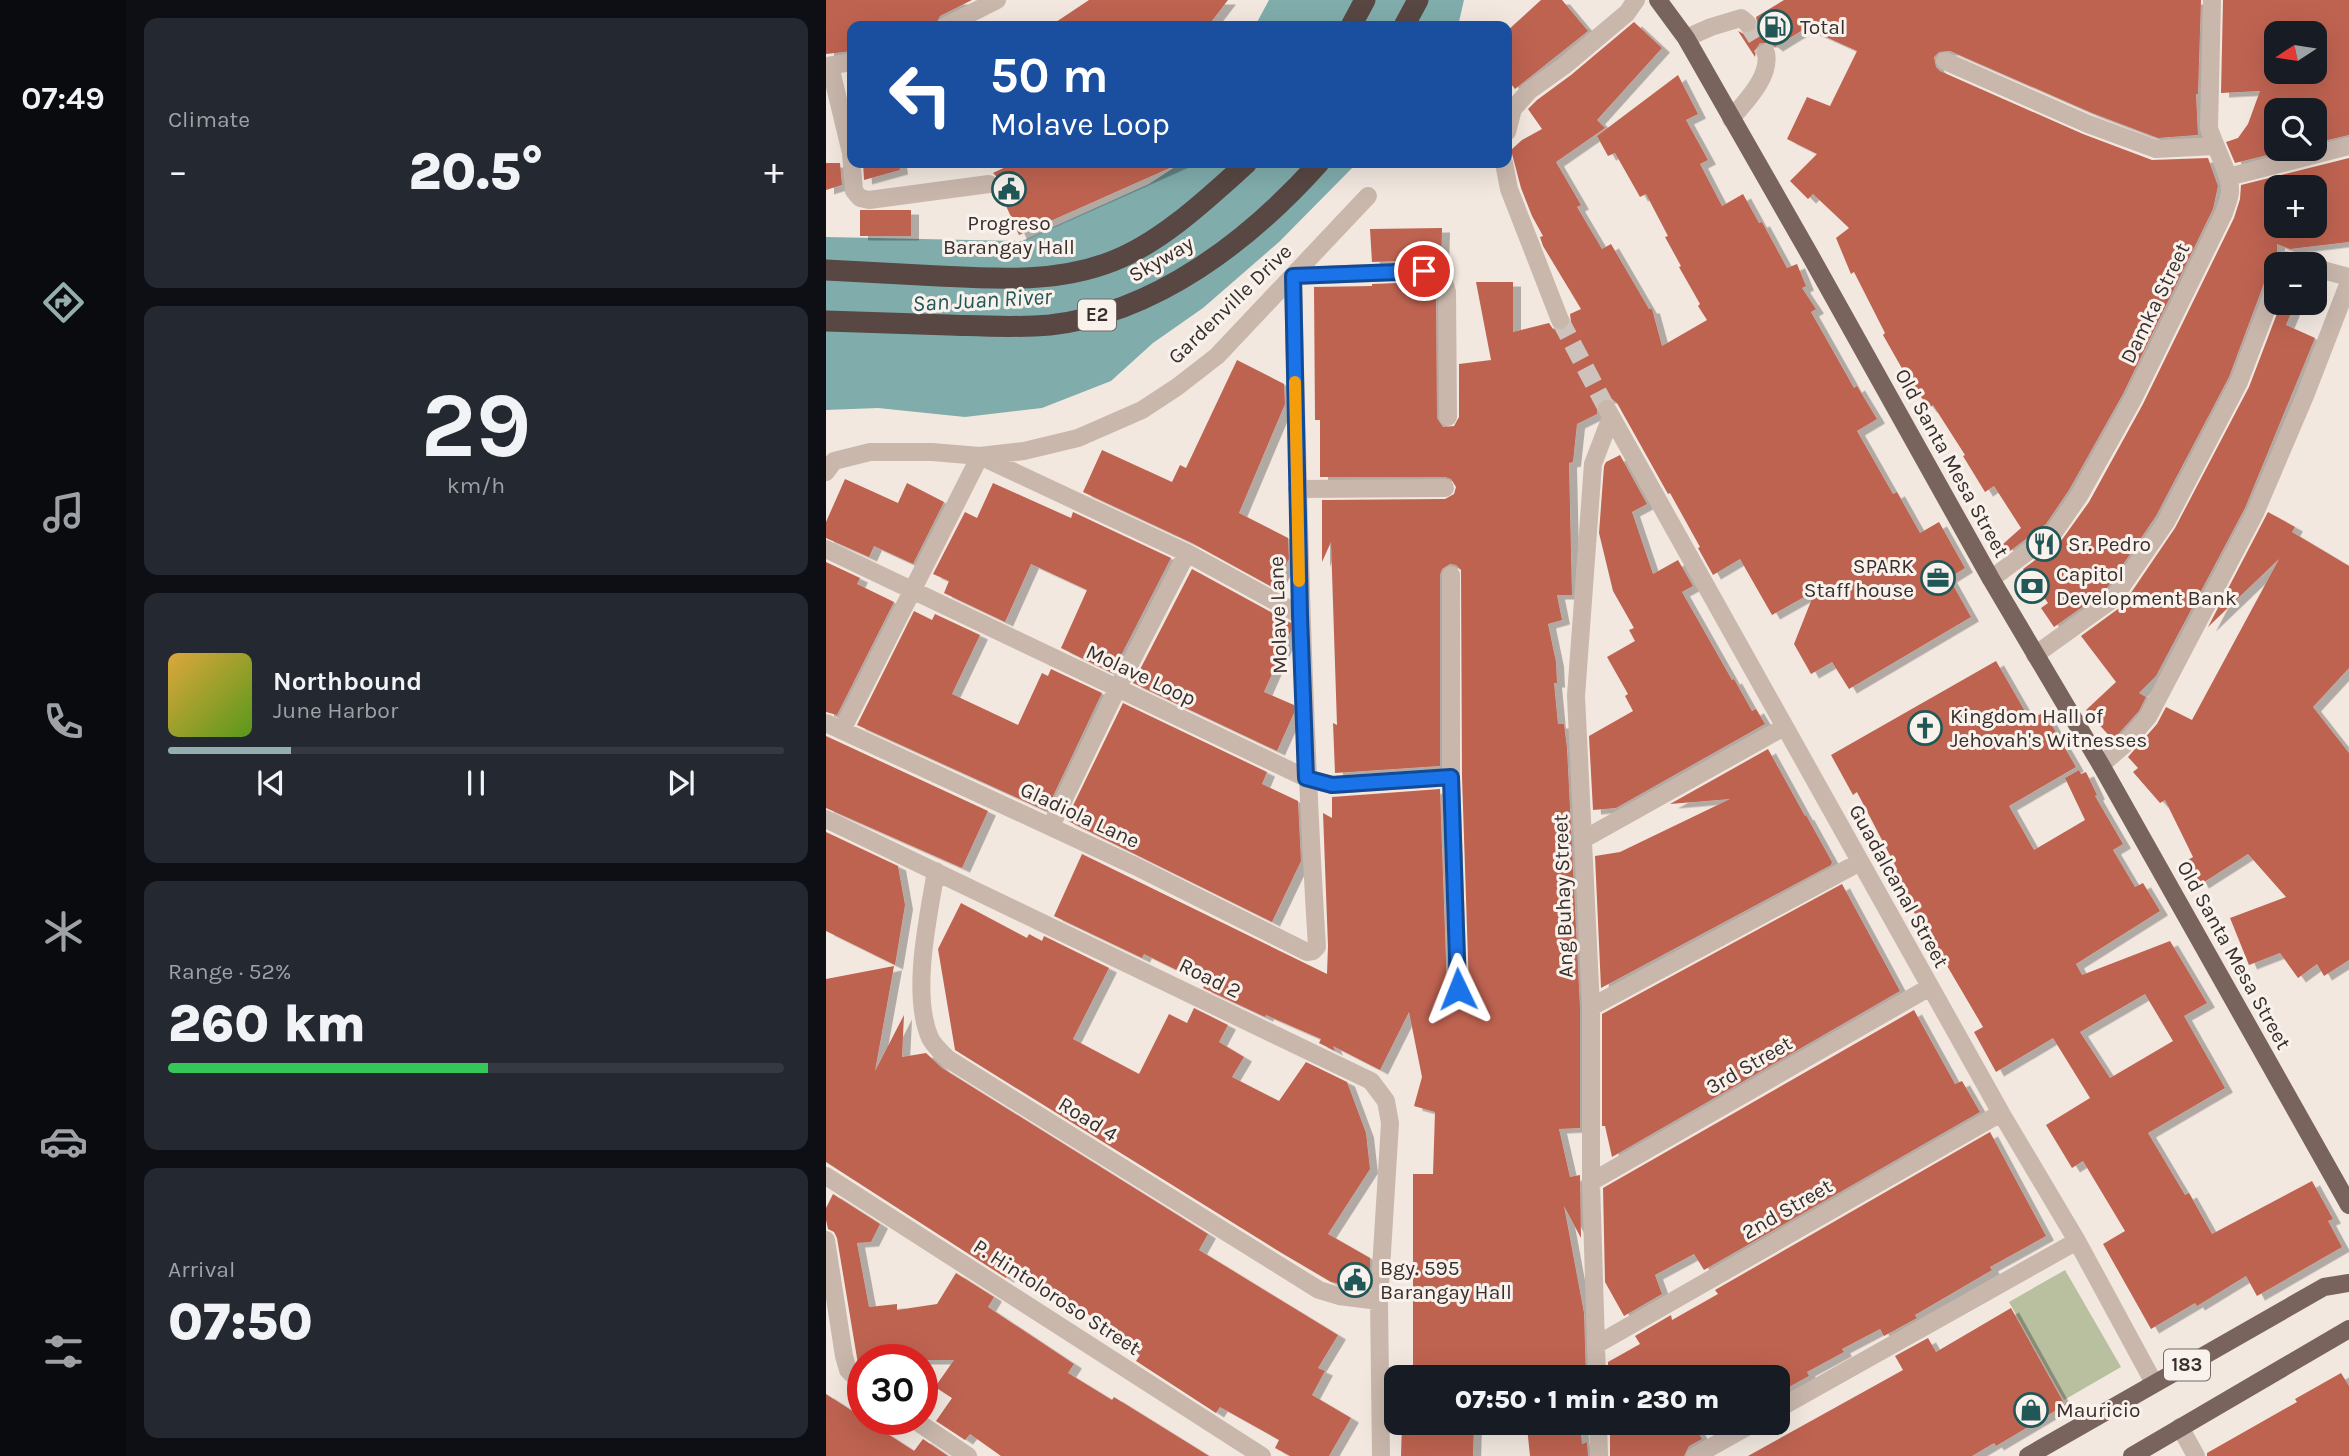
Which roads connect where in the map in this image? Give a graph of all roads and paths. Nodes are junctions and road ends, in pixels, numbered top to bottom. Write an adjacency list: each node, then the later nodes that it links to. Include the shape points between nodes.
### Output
1 (997, 0): 7 (street)
2 (1365, 0): 8 (highway)
3 (1418, 0): 9 (highway)
4 (1636, 0): 16 (street, via 1627,13 1529,91)
5 (1658, 0): 11 (main road, Old Santa Mesa Street)
6 (2212, 0): 19 (street, via 2210,128)
7 (956, 21)
8 (1354, 21)
9 (1407, 21)
10 (1747, 23): 11 (street, via 1741,18)
11 (1686, 38): 17 (main road, Old Santa Mesa Street)
12 (1766, 53): 17 (street, via 1766,69)
13 (1945, 61): 19 (street, via 2156,149)
14 (847, 63): 15 (street)
15 (828, 66): 18 (street)
16 (1512, 113)
17 (1731, 119): 44 (main road, Old Santa Mesa Street)
18 (847, 138)
19 (2214, 146): 25 (street)
20 (2349, 146): 25 (street)
21 (852, 168): 26 (street, via 854,191 869,200)
22 (1242, 168): 28 (highway, Skyway / E2, via 1171,226 1095,268 1027,278)
23 (1314, 168): 34 (highway, Skyway / E2, via 1265,216 1191,272 1134,303 1102,314 1008,327)
24 (1505, 168): 33 (street)
25 (2228, 177): 44 (street, Damka Street, via 2230,192 2224,213 2133,399 2078,496 2054,532)
26 (989, 184)
27 (1368, 196): 30 (street, Gardenville Drive)
28 (826, 270)
29 (2327, 272): 31 (street)
30 (1293, 276): 36 (street, via 1424,271 1441,277 1447,292); 37 (street, Gardenville Drive, via 1217,356 1142,410 1078,438); 40 (street, Molave Lane)
31 (2349, 279): 51 (street, via 2255,513 2148,717)
32 (2264, 315): 47 (street, via 2239,382 2166,522 2113,599)
33 (1560, 320)
34 (826, 321)
35 (1609, 413): 50 (street, Guadalcanal Street); 56 (street, Ang Buhay Street, via 1593,464 1576,696)
36 (1448, 417)
37 (980, 456): 38 (street, Gardenville Drive, via 870,453 834,461); 42 (street); 45 (street)
38 (826, 472)
39 (1446, 488): 40 (street)
40 (1297, 489): 46 (street, Molave Lane)
41 (826, 549): 45 (street, Molave Loop)
42 (1187, 553): 46 (street); 48 (street)
43 (1451, 575): 52 (street)
44 (1991, 579): 47 (main road, Old Santa Mesa Street)
45 (912, 591): 48 (street, Molave Loop); 49 (street)
46 (1300, 615): 53 (street, Molave Lane)
47 (2035, 655): 51 (main road, Old Santa Mesa Street)
48 (1117, 689): 53 (street, Molave Loop); 55 (street)
49 (834, 727): 55 (street, Gladiola Lane)
50 (1784, 727): 56 (street); 57 (street, Guadalcanal Street)
51 (2101, 765): 66 (main road, Old Santa Mesa Street)
52 (1451, 777): 53 (street, Molave Loop, via 1332,785); 61 (street)
53 (1306, 778): 59 (street, Molave Lane, via 1317,947)
54 (826, 819): 58 (street, Road 2)
55 (1051, 826): 59 (street, Gladiola Lane)
56 (1584, 839): 62 (street, Ang Buhay Street)
57 (1860, 862): 60 (street, Guadalcanal Street); 62 (street)
58 (936, 871): 70 (street, Road 4, via 921,961 924,1018 931,1041 948,1059 1320,1290); 70 (street, Road 2, via 1371,1081 1386,1101 1390,1123)
59 (1313, 951)
60 (1930, 987): 63 (street, Guadalcanal Street); 65 (street, 3rd Street)
61 (1458, 989)
62 (1591, 1007): 65 (street, Ang Buhay Street)
63 (2001, 1113): 68 (street, Guadalcanal Street); 72 (street, 2nd Street)
64 (828, 1181): 82 (street, P. Hintoloroso Street)
65 (1591, 1182): 72 (street, Ang Buhay Street)
66 (2349, 1205)
67 (826, 1240): 74 (street)
68 (2077, 1241): 75 (street, Guadalcanal Street); 76 (street)
69 (2349, 1283): 75 (main road, 183, via 2324,1287)
70 (1379, 1301): 83 (street, Road 2)
71 (2349, 1329): 77 (main road, 183)
72 (1596, 1345): 73 (street, Ang Buhay Street)
73 (1597, 1365)
74 (847, 1366)
75 (2154, 1383): 86 (main road, 183)
76 (1790, 1402)
77 (2180, 1427): 87 (main road, 183); 88 (street)
78 (937, 1435): 81 (street)
79 (1598, 1435): 84 (street)
80 (1733, 1435): 85 (street)
81 (968, 1456)
82 (1262, 1456)
83 (1381, 1456)
84 (1598, 1456)
85 (1695, 1456)
86 (2028, 1456)
87 (2133, 1456)
88 (2196, 1456)

